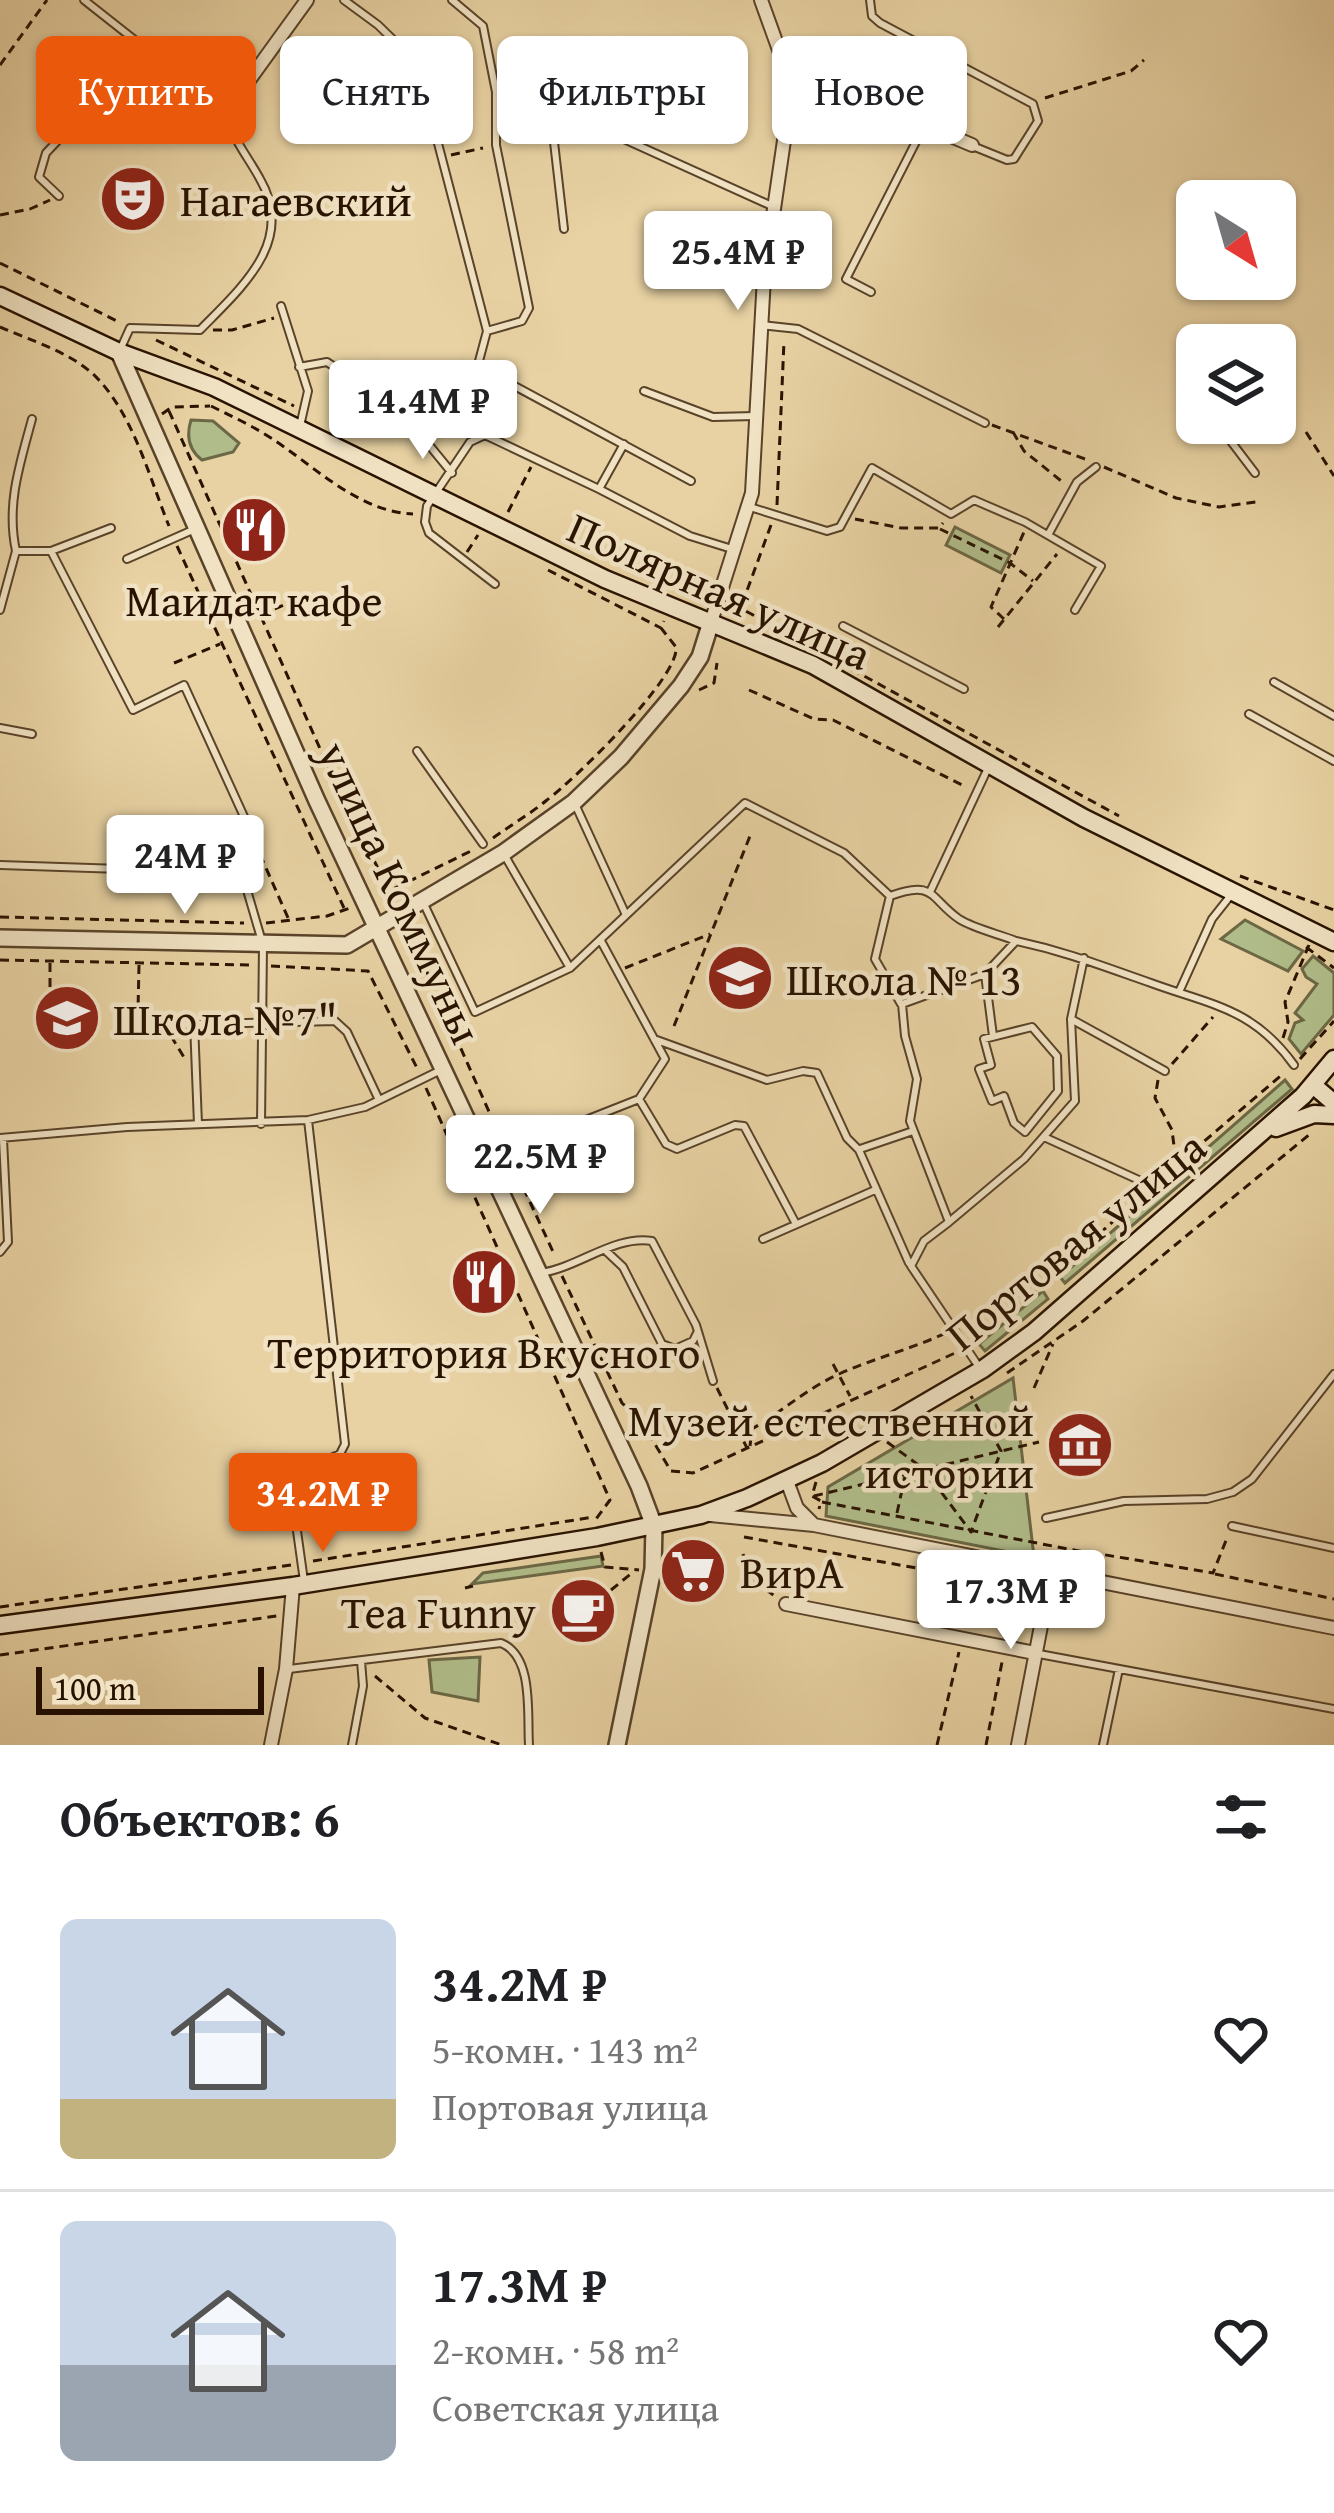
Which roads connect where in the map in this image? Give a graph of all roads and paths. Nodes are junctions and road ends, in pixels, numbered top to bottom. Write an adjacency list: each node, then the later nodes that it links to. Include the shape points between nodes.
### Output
1 (46, 0): 11 (path)
2 (84, 0): 8 (lane)
3 (307, 0): 12 (street)
4 (344, 0): 24 (lane, via 413,57)
5 (452, 0): 13 (lane, via 483,26)
6 (761, 0): 9 (street)
7 (870, 0): 14 (lane, via 880,23)
8 (130, 36)
9 (774, 36)
10 (1144, 59): 14 (path, via 1131,71)
11 (0, 65)
12 (256, 71)
13 (496, 92): 22 (lane)
14 (1033, 104): 23 (lane, via 1038,122 1014,159)
15 (967, 143): 23 (street)
16 (55, 144): 25 (lane, via 39,177)
17 (237, 144): 38 (lane, via 267,193 275,224 258,262)
18 (554, 144): 28 (lane)
19 (633, 144): 26 (lane)
20 (783, 144): 26 (street)
21 (914, 144): 30 (lane, via 846,279)
22 (496, 145): 24 (path); 39 (lane, via 529,308 523,320)
23 (972, 145)
24 (443, 156): 39 (lane)
25 (58, 196): 27 (path)
26 (774, 207): 34 (street)
27 (0, 215)
28 (564, 229)
29 (0, 263): 37 (path)
30 (871, 292)
31 (0, 296): 40 (main road, Полярная улица)
32 (280, 306): 33 (lane)
33 (283, 316): 38 (path); 41 (lane)
34 (761, 325): 36 (lane); 44 (street)
35 (0, 326): 77 (path, via 94,376 128,425)
36 (782, 326): 47 (lane); 68 (path)
37 (130, 328): 38 (lane); 40 (lane)
38 (200, 330)
39 (487, 332): 53 (lane, via 483,369)
40 (119, 352): 45 (street, улица Коммуны); 48 (main road, Полярная улица, via 217,378)
41 (298, 367): 48 (lane, via 308,392); 49 (lane, via 327,362)
42 (644, 391): 44 (lane, via 713,417)
43 (169, 411): 45 (path); 63 (path, via 211,406 393,514 413,514); 91 (path)
44 (758, 416): 65 (street)
45 (149, 418): 74 (street, улица Коммуны)
46 (32, 419): 71 (lane)
47 (985, 423): 51 (path)
48 (299, 429): 63 (main road, Полярная улица)
49 (416, 429): 50 (path, via 432,407); 56 (lane)
50 (489, 429)
51 (1012, 431): 55 (path); 62 (path, via 1024,451)
52 (1306, 432): 59 (path)
53 (624, 444): 60 (lane); 61 (lane)
54 (1233, 444): 57 (lane)
55 (1096, 466): 62 (lane); 64 (path, via 1197,503)
56 (452, 473): 61 (lane, via 470,442 485,435); 63 (lane)
57 (1256, 473)
58 (527, 475): 67 (path)
59 (1334, 476)
60 (691, 481)
61 (599, 489): 79 (lane, via 689,536)
62 (1072, 489): 76 (lane)
63 (430, 501): 85 (lane, via 429,533); 87 (main road, Полярная улица)
64 (1256, 502)
65 (750, 507): 68 (lane); 79 (street)
66 (951, 514): 69 (lane, via 872,468); 72 (lane, via 974,500); 75 (path)
67 (506, 515)
68 (776, 515): 69 (lane, via 826,532); 88 (path)
69 (848, 516): 75 (path)
70 (0, 517): 71 (lane)
71 (10, 521): 80 (lane)
72 (1028, 523): 76 (lane); 83 (path)
73 (111, 527): 81 (lane)
74 (197, 528): 77 (lane); 119 (street, улица Коммуны)
75 (939, 528): 83 (path)
76 (1048, 535): 78 (lane)
77 (174, 538): 82 (lane); 96 (path)
78 (1065, 545): 84 (path); 90 (lane, via 1101,566)
79 (733, 549): 93 (street)
80 (16, 551): 81 (lane); 89 (lane)
81 (50, 551): 110 (lane, via 133,710 184,685)
82 (127, 559)
83 (1010, 562): 84 (path); 92 (path, via 991,607)
84 (1033, 580): 92 (path)
85 (495, 584)
86 (304, 596): 91 (path)
87 (670, 605): 93 (main road, Полярная улица); 112 (path, via 661,628 676,647 674,664 597,755)
88 (741, 608)
89 (0, 610)
90 (1075, 610)
91 (260, 615): 115 (path)
92 (1004, 619): 95 (path)
93 (711, 622): 107 (main road, Полярная улица, via 813,665); 109 (street, via 681,686)
94 (843, 626): 99 (lane)
95 (998, 627)
96 (222, 643): 97 (path); 121 (path)
97 (174, 663)
98 (1274, 682): 102 (lane)
99 (964, 689)
100 (749, 690): 108 (path, via 833,720)
101 (1250, 714): 106 (lane)
102 (1334, 716)
103 (0, 728): 104 (lane)
104 (32, 734)
105 (417, 751): 112 (lane)
106 (1334, 761)
107 (989, 765): 108 (lane); 116 (main road, Полярная улица)
108 (977, 792): 117 (lane)
109 (574, 802): 113 (street); 122 (lane)
110 (251, 832): 125 (path)
111 (750, 836): 128 (path)
112 (483, 844): 115 (path)
113 (503, 853): 120 (street); 140 (lane)
114 (0, 865): 126 (lane, via 242,873)
115 (389, 891): 119 (path); 123 (path)
116 (1233, 892): 129 (main road, Полярная улица); 144 (lane)
117 (930, 894): 118 (lane, via 911,888); 132 (lane, via 960,919)
118 (890, 896): 122 (lane, via 844,853 745,803); 146 (lane, via 875,959)
119 (365, 902): 121 (path); 127 (street, улица Коммуны)
120 (423, 902): 123 (street); 140 (lane, via 475,1012)
121 (345, 910): 125 (path)
122 (626, 915): 131 (lane)
123 (401, 916): 127 (street); 176 (path)
124 (0, 917): 126 (path)
125 (290, 922): 126 (path)
126 (257, 924): 133 (lane)
127 (378, 928): 133 (street, via 341,946); 159 (street, улица Коммуны)
128 (710, 934): 142 (path); 153 (path)
129 (1328, 936): 134 (main road)
130 (0, 938): 133 (street)
131 (602, 941): 140 (lane); 142 (lane)
132 (1016, 941): 135 (lane); 143 (lane)
133 (263, 945): 139 (lane)
134 (1334, 952)
135 (1084, 956): 144 (lane); 148 (lane)
136 (0, 960): 137 (path)
137 (50, 961): 138 (path); 145 (path)
138 (139, 963): 139 (path); 152 (path, via 138,1010)
139 (263, 966): 149 (lane); 162 (path, via 368,971)
140 (570, 968)
141 (1334, 968): 156 (path, via 1308,948 1285,1002)
142 (618, 971): 155 (lane)
143 (985, 974): 146 (lane); 154 (lane)
144 (1179, 992): 147 (lane)
145 (50, 998)
146 (902, 1004): 171 (lane, via 917,1079)
147 (1223, 1006): 156 (lane); 160 (path)
148 (1071, 1019): 160 (lane); 172 (lane, via 1075,1101)
149 (263, 1020): 151 (lane); 164 (lane, via 342,1026); 170 (lane)
150 (1334, 1022): 158 (path)
151 (194, 1023): 152 (lane); 161 (lane)
152 (164, 1025): 161 (path)
153 (674, 1026)
154 (993, 1037): 154 (lane, via 984,1039 992,1065 979,1069 992,1101 1004,1096 1025,1132 1058,1091 1057,1056 1032,1027)
155 (654, 1039): 165 (lane, via 665,1059); 175 (lane, via 767,1080 817,1073)
156 (1281, 1047): 158 (lane)
157 (1334, 1059): 163 (main road, Портовая улица)
158 (1294, 1065): 177 (path)
159 (444, 1068): 162 (lane); 187 (street, улица Коммуны)
160 (1165, 1071): 177 (path, via 1155,1098)
161 (196, 1076): 169 (lane)
162 (422, 1079): 164 (lane); 216 (path, via 610,1500 596,1517)
163 (1313, 1085): 166 (main road); 174 (main road, Портовая улица)
164 (379, 1100): 168 (lane)
165 (639, 1100): 176 (lane); 181 (lane, via 677,1149 744,1126)
166 (1334, 1103)
167 (1334, 1115): 174 (main road, via 1304,1117)
168 (308, 1120): 170 (lane); 227 (lane, via 345,1444 297,1473)
169 (198, 1124): 170 (lane); 173 (lane)
170 (261, 1124)
171 (913, 1131): 175 (lane); 180 (lane)
172 (1043, 1137): 178 (lane); 180 (lane)
173 (2, 1138): 184 (lane, via 8,1241)
174 (1249, 1143): 193 (main road, Портовая улица)
175 (859, 1150): 179 (lane)
176 (507, 1151): 186 (path)
177 (1177, 1163): 178 (path)
178 (1152, 1186): 191 (path)
179 (875, 1190): 181 (lane); 185 (lane)
180 (949, 1222): 185 (lane, via 924,1241)
181 (796, 1224): 182 (lane)
182 (764, 1239)
183 (605, 1250): 186 (lane); 189 (lane, via 652,1241); 189 (lane, via 662,1344 684,1346)
184 (0, 1252)
185 (911, 1266): 188 (lane)
186 (561, 1270): 187 (lane); 202 (path, via 622,1402 671,1471 693,1474)
187 (538, 1273): 213 (street, улица Коммуны)
188 (952, 1329): 191 (lane); 194 (path)
189 (698, 1330): 196 (lane)
190 (1054, 1342): 197 (path)
191 (965, 1346): 193 (lane); 199 (path)
192 (832, 1364): 194 (path)
193 (981, 1370): 206 (main road, Портовая улица)
194 (838, 1374): 199 (path); 202 (path, via 752,1429)
195 (1334, 1374): 211 (lane, via 1233,1492)
196 (713, 1381): 202 (path)
197 (1034, 1388)
198 (970, 1394): 203 (path)
199 (851, 1398): 202 (path)
200 (886, 1442): 204 (path)
201 (1039, 1442): 203 (path)
202 (748, 1447)
203 (1000, 1451): 204 (path); 215 (path)
204 (924, 1469): 205 (path); 215 (path)
205 (906, 1474): 207 (path); 210 (path)
206 (787, 1481): 209 (main road, Портовая улица); 212 (street, via 796,1508)
207 (812, 1496)
208 (821, 1501): 210 (path)
209 (701, 1515): 212 (street); 213 (main road, Портовая улица)
210 (896, 1516): 215 (path)
211 (1046, 1519)
212 (814, 1525): 223 (street)
213 (654, 1526): 216 (main road, Портовая улица); 250 (street, via 653,1570)
214 (1232, 1526): 218 (lane); 225 (path)
215 (971, 1532): 219 (path)
216 (597, 1537): 222 (path, via 605,1567); 227 (main road, Портовая улица)
217 (744, 1537): 232 (path)
218 (1334, 1548)
219 (1088, 1552): 225 (path); 226 (path)
220 (743, 1554): 234 (path, via 748,1577)
221 (700, 1556): 230 (path, via 670,1572)
222 (624, 1566)
223 (1052, 1569): 226 (street); 232 (street)
224 (634, 1570): 231 (path)
225 (1213, 1573): 233 (path)
226 (1080, 1575): 236 (path); 238 (street)
227 (299, 1586): 235 (street); 237 (main road, Портовая улица)
228 (472, 1586): 229 (path)
229 (464, 1588)
230 (666, 1588)
231 (611, 1591)
232 (1046, 1592): 240 (street)
233 (1334, 1599)
234 (786, 1604): 239 (street)
235 (292, 1614): 241 (path); 243 (street)
236 (1058, 1615)
237 (0, 1625)
238 (1334, 1628)
239 (962, 1639): 240 (street); 251 (path)
240 (1035, 1653): 244 (lane); 252 (street)
241 (0, 1655)
242 (362, 1661): 243 (lane); 247 (lane); 248 (path, via 425,1718); 249 (lane, via 492,1642 510,1647 521,1661)
243 (286, 1669): 246 (street)
244 (1119, 1669): 245 (lane); 253 (lane)
245 (1334, 1709)
246 (271, 1745)
247 (352, 1745)
248 (502, 1745)
249 (529, 1745)
250 (617, 1745)
251 (937, 1745)
252 (1018, 1745)
253 (1103, 1745)

